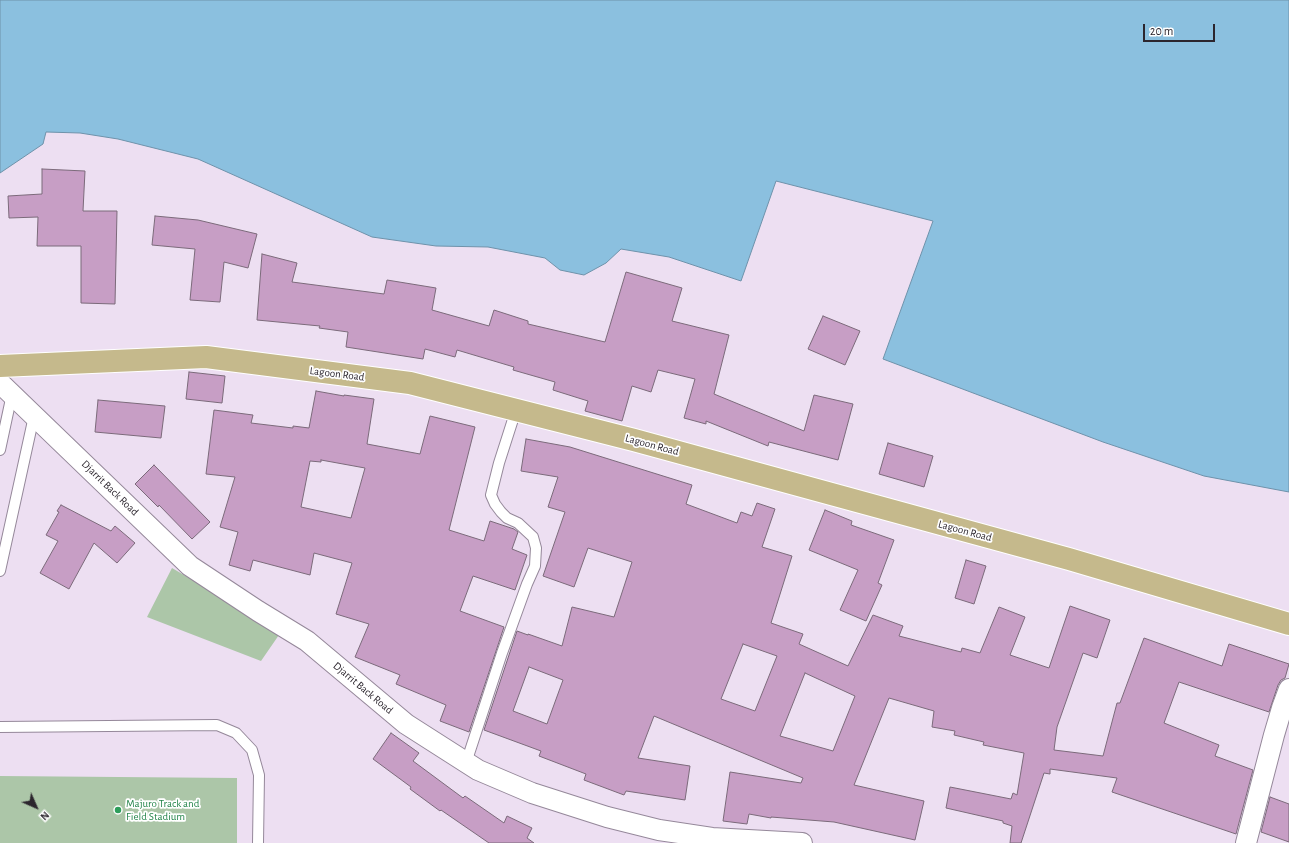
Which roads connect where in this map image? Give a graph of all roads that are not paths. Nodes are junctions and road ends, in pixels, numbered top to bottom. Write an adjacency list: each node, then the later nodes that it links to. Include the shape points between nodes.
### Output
1 (0, 366): 3 (main road, Lagoon Road, via 206,357 410,383)
2 (6, 389): 4 (street, Djarrit Back Road); 5 (lane)
3 (516, 410): 7 (main road, Lagoon Road, via 1069,559); 10 (lane, via 491,495 501,512 533,537 536,566 527,584)
4 (34, 416): 6 (lane); 10 (street, Djarrit Back Road, via 190,566 307,641 406,724)
5 (0, 450)
6 (0, 571)
7 (1289, 624)
8 (1289, 689): 13 (street)
9 (0, 727): 11 (lane, via 217,725 236,733 252,750 259,775)
10 (466, 763): 12 (street, Djarrit Back Road, via 532,793 606,817 659,830 712,838)
11 (258, 843)
12 (802, 843)
13 (1246, 843)

